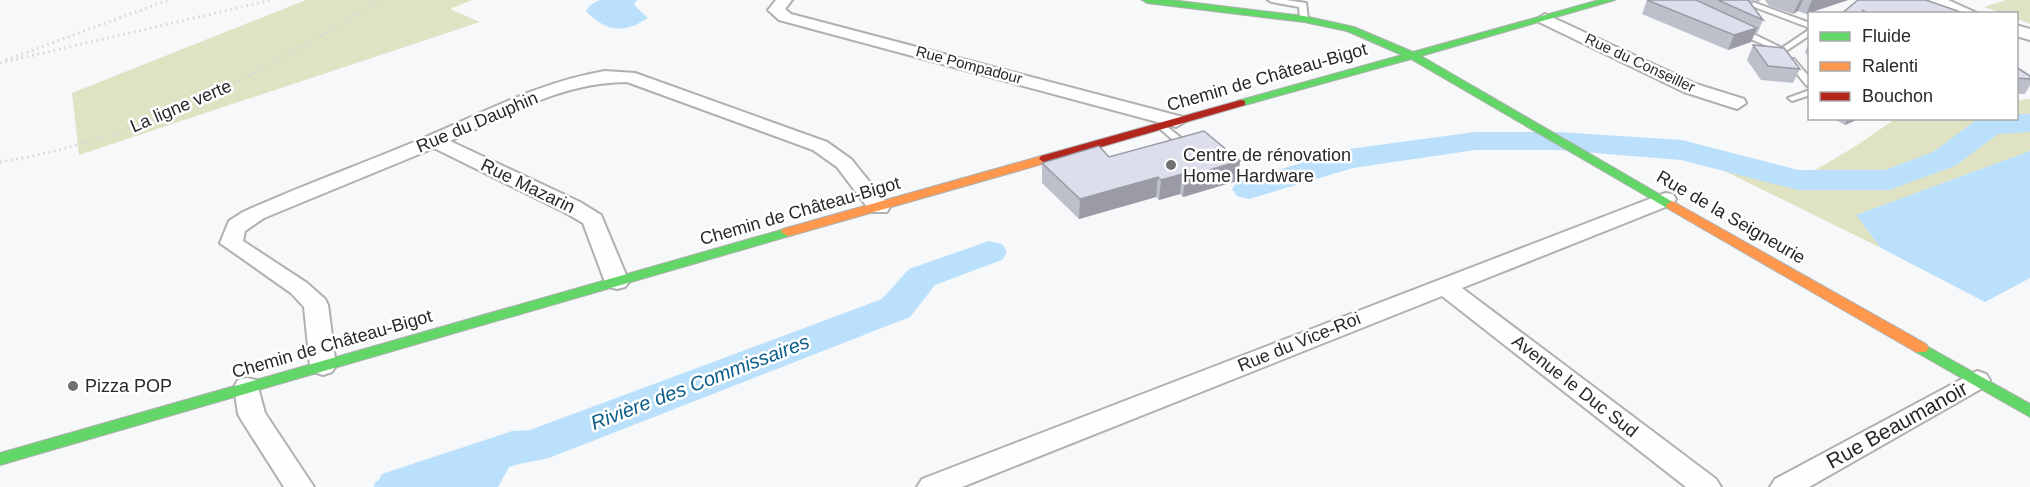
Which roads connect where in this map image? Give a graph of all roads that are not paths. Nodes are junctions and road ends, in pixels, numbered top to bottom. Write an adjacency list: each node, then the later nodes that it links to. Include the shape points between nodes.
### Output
1 (784, 0): 19 (street, Rue Pompadour, via 776,10 785,17)
2 (1147, 0): 9 (street)
3 (1272, 0): 9 (lane, via 1303,5)
4 (1610, 0): 8 (street, Chemin de Château-Bigot)
5 (1740, 0): 10 (lane)
6 (1934, 0): 7 (street)
7 (1966, 12)
8 (1545, 18): 14 (street, Chemin de Château-Bigot); 18 (street, Rue du Conseiller, via 1690,88)
9 (1304, 19): 14 (street, via 1350,29)
10 (1808, 26)
11 (1735, 29): 13 (lane)
12 (1808, 32): 13 (lane)
13 (1783, 51): 15 (lane)
14 (1412, 55): 19 (street, Chemin de Château-Bigot); 24 (street, Rue de la Seigneurie)
15 (1808, 83)
16 (1808, 92): 17 (lane)
17 (1792, 98)
18 (1737, 103)
19 (1169, 124): 20 (street, Chemin de Château-Bigot); 22 (lane, via 1181,142)
20 (1109, 140): 23 (lane); 25 (street, Chemin de Château-Bigot)
21 (434, 141): 25 (street, Rue du Dauphin, via 532,96 604,75 629,77 820,146 844,163); 26 (street, Rue Mazarin, via 593,220); 28 (street, Rue du Dauphin, via 263,211 232,231 231,243 316,304)
22 (1163, 147)
23 (1121, 152)
24 (1665, 200): 27 (street, Rue du Vice-Roi); 29 (street, Rue de la Seigneurie)
25 (879, 207): 26 (street, Chemin de Château-Bigot)
26 (617, 282): 28 (street, Chemin de Château-Bigot)
27 (1443, 285): 34 (street, Rue du Vice-Roi); 35 (street, Avenue le Duc Sud)
28 (323, 366): 30 (street, Chemin de Château-Bigot)
29 (1977, 380): 31 (street, Rue de la Seigneurie); 36 (street, Rue Beaumanoir)
30 (247, 387): 32 (street, Chemin de Château-Bigot); 33 (street, via 252,414)
31 (2030, 411)
32 (0, 459)
33 (299, 487)
34 (933, 487)
35 (1706, 487)
36 (1785, 487)

